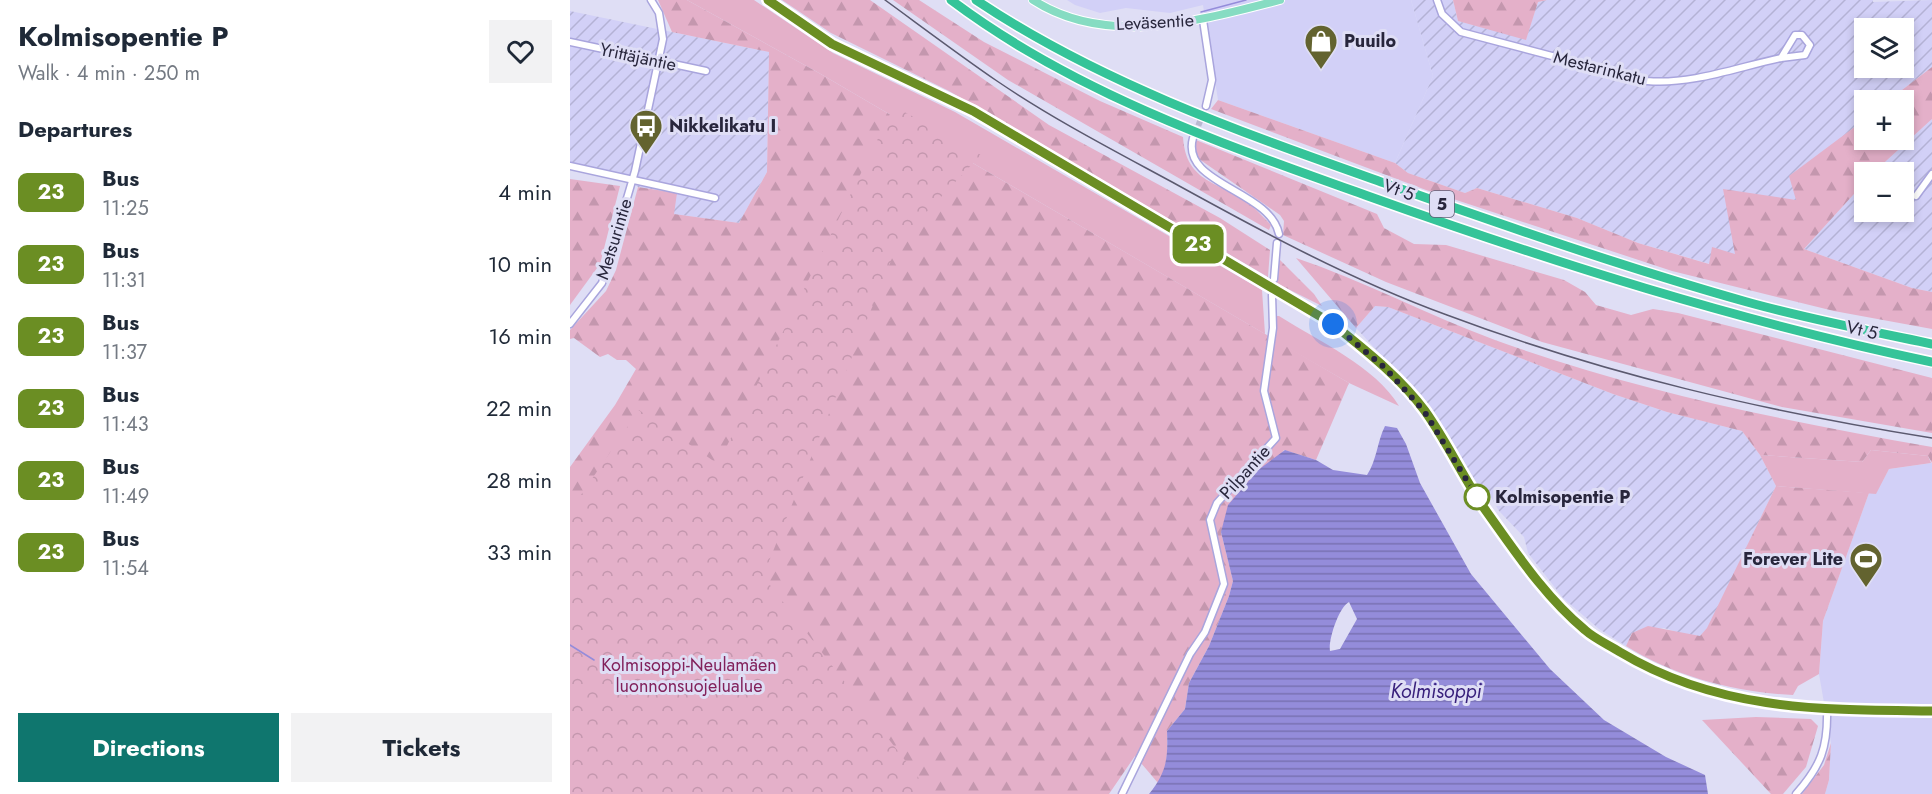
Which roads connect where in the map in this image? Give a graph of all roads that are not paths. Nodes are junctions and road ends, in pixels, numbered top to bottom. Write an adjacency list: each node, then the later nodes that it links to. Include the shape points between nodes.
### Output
1 (651, 0): 11 (street, Metsurintie, via 662,25)
2 (768, 0): 27 (main road, via 832,44 973,111 1333,324 1385,368 1424,411 1521,561 1550,597 1586,631 1665,677 1706,692)
3 (951, 0): 26 (highway, Vt 5 / 5, via 1048,64 1154,115 1267,160 1506,246 1746,319)
4 (976, 0): 25 (highway, Vt 5 / 5, via 1055,48 1162,98 1287,148 1514,229 1748,302)
5 (1033, 0): 8 (main road, Leväsentie, via 1067,16 1102,24 1137,26)
6 (1280, 0): 8 (main road, Leväsentie)
7 (1437, 0): 10 (street, Mestarinkatu, via 1442,14 1461,32 1647,81 1685,80)
8 (1203, 20): 13 (street, via 1212,80)
9 (570, 42): 11 (street, Yrittäjäntie)
10 (1781, 57): 10 (street, Mestarinkatu, via 1805,55 1810,45 1802,35 1795,35)
11 (658, 62): 12 (street, Yrittäjäntie); 17 (street, Metsurintie)
12 (706, 71)
13 (1206, 106)
14 (1193, 138): 20 (street, via 1194,161 1207,174 1264,210)
15 (570, 166): 17 (street)
16 (1932, 174): 18 (street)
17 (632, 181): 19 (street); 24 (street, Metsurintie, via 602,283)
18 (1916, 196)
19 (716, 198)
20 (1279, 234)
21 (1277, 243): 22 (street)
22 (1274, 279)
23 (1272, 296): 29 (street, Pilpantie, via 1273,327 1264,392 1276,438 1217,503 1210,520 1224,584)
24 (570, 324)
25 (1932, 344)
26 (1932, 364)
27 (1827, 710): 28 (main road); 30 (street, via 1824,749 1815,773)
28 (1932, 711)
29 (1122, 794)
30 (1797, 794)

